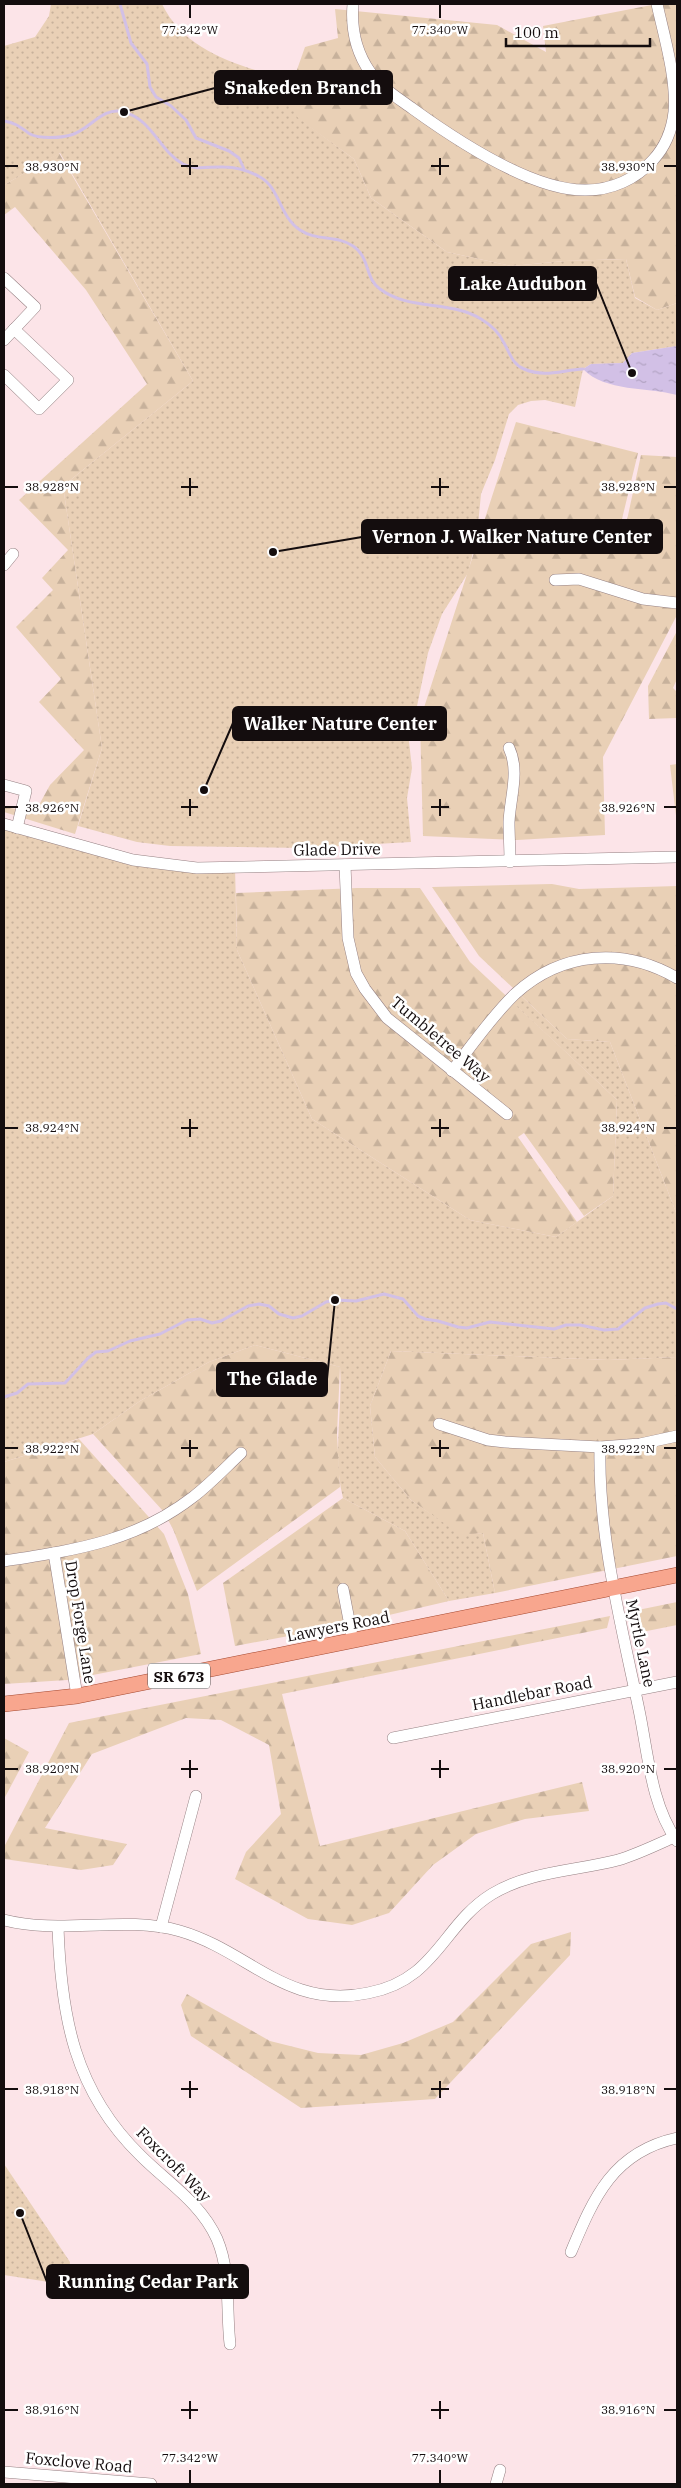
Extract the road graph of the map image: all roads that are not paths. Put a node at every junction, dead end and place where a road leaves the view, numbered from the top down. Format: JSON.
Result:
{"nodes":[{"id":1,"x":353,"y":4,"type":"edge"},
{"id":2,"x":657,"y":4,"type":"edge"},
{"id":3,"x":673,"y":66,"type":"edge"},
{"id":4,"x":4,"y":278,"type":"edge"},
{"id":5,"x":14,"y":329,"type":"junction"},
{"id":6,"x":4,"y":340,"type":"edge"},
{"id":7,"x":4,"y":375,"type":"edge"},
{"id":8,"x":14,"y":554,"type":"dead end"},
{"id":9,"x":4,"y":565,"type":"edge"},
{"id":10,"x":555,"y":580,"type":"dead end"},
{"id":11,"x":677,"y":603,"type":"edge"},
{"id":12,"x":509,"y":748,"type":"dead end"},
{"id":13,"x":4,"y":786,"type":"edge"},
{"id":14,"x":4,"y":824,"type":"edge"},
{"id":15,"x":17,"y":828,"type":"junction"},
{"id":16,"x":677,"y":857,"type":"edge"},
{"id":17,"x":510,"y":862,"type":"junction"},
{"id":18,"x":344,"y":865,"type":"junction"},
{"id":19,"x":677,"y":978,"type":"edge"},
{"id":20,"x":452,"y":1070,"type":"junction"},
{"id":21,"x":506,"y":1114,"type":"dead end"},
{"id":22,"x":439,"y":1424,"type":"dead end"},
{"id":23,"x":677,"y":1436,"type":"edge"},
{"id":24,"x":600,"y":1447,"type":"junction"},
{"id":25,"x":241,"y":1453,"type":"dead end"},
{"id":26,"x":54,"y":1553,"type":"junction"},
{"id":27,"x":4,"y":1561,"type":"edge"},
{"id":28,"x":677,"y":1575,"type":"edge"},
{"id":29,"x":613,"y":1588,"type":"junction"},
{"id":30,"x":343,"y":1589,"type":"dead end"},
{"id":31,"x":353,"y":1641,"type":"junction"},
{"id":32,"x":677,"y":1682,"type":"edge"},
{"id":33,"x":634,"y":1689,"type":"junction"},
{"id":34,"x":77,"y":1696,"type":"junction"},
{"id":35,"x":4,"y":1704,"type":"edge"},
{"id":36,"x":393,"y":1738,"type":"dead end"},
{"id":37,"x":196,"y":1796,"type":"dead end"},
{"id":38,"x":676,"y":1839,"type":"edge"},
{"id":39,"x":4,"y":1920,"type":"edge"},
{"id":40,"x":58,"y":1927,"type":"junction"},
{"id":41,"x":161,"y":1927,"type":"junction"},
{"id":42,"x":677,"y":2138,"type":"edge"},
{"id":43,"x":571,"y":2252,"type":"dead end"},
{"id":44,"x":230,"y":2344,"type":"dead end"},
{"id":45,"x":500,"y":2470,"type":"dead end"},
{"id":46,"x":4,"y":2472,"type":"edge"},
{"id":47,"x":44,"y":2480,"type":"edge"},
{"id":48,"x":151,"y":2484,"type":"edge"},
{"id":49,"x":496,"y":2484,"type":"edge"}],
"edges":[{"from":1,"to":3,"type":"street"},
{"from":2,"to":3,"type":"street"},
{"from":4,"to":5,"type":"street"},
{"from":5,"to":6,"type":"street"},
{"from":5,"to":7,"type":"street"},
{"from":8,"to":9,"type":"street"},
{"from":10,"to":11,"type":"street"},
{"from":12,"to":17,"type":"street"},
{"from":13,"to":15,"type":"street"},
{"from":14,"to":15,"type":"street","name":"Glade Drive"},
{"from":15,"to":18,"type":"street","name":"Glade Drive"},
{"from":16,"to":17,"type":"street","name":"Glade Drive"},
{"from":17,"to":18,"type":"street","name":"Glade Drive"},
{"from":18,"to":20,"type":"street","name":"Tumbletree Way"},
{"from":19,"to":20,"type":"street"},
{"from":20,"to":21,"type":"street","name":"Tumbletree Way"},
{"from":22,"to":24,"type":"street"},
{"from":23,"to":24,"type":"street"},
{"from":24,"to":29,"type":"street","name":"Myrtle Lane"},
{"from":25,"to":26,"type":"street","name":"Drop Forge Lane"},
{"from":26,"to":27,"type":"street","name":"Drop Forge Lane"},
{"from":26,"to":34,"type":"street","name":"Drop Forge Lane"},
{"from":28,"to":29,"type":"main road","name":"Lawyers Road","number":"SR 673"},
{"from":29,"to":31,"type":"main road","name":"Lawyers Road","number":"SR 673"},
{"from":29,"to":33,"type":"street","name":"Myrtle Lane"},
{"from":30,"to":31,"type":"street"},
{"from":31,"to":34,"type":"main road","name":"Lawyers Road","number":"SR 673"},
{"from":32,"to":33,"type":"street","name":"Handlebar Road"},
{"from":33,"to":36,"type":"street","name":"Handlebar Road"},
{"from":33,"to":38,"type":"street","name":"Myrtle Lane"},
{"from":34,"to":35,"type":"main road","name":"Lawyers Road","number":"SR 673"},
{"from":37,"to":41,"type":"street"},
{"from":38,"to":41,"type":"street"},
{"from":39,"to":40,"type":"street"},
{"from":40,"to":41,"type":"street"},
{"from":40,"to":44,"type":"street","name":"Foxcroft Way"},
{"from":42,"to":43,"type":"street"},
{"from":45,"to":49,"type":"street"},
{"from":46,"to":47,"type":"street","name":"Foxclove Road"},
{"from":47,"to":48,"type":"street","name":"Foxclove Road"}]}
